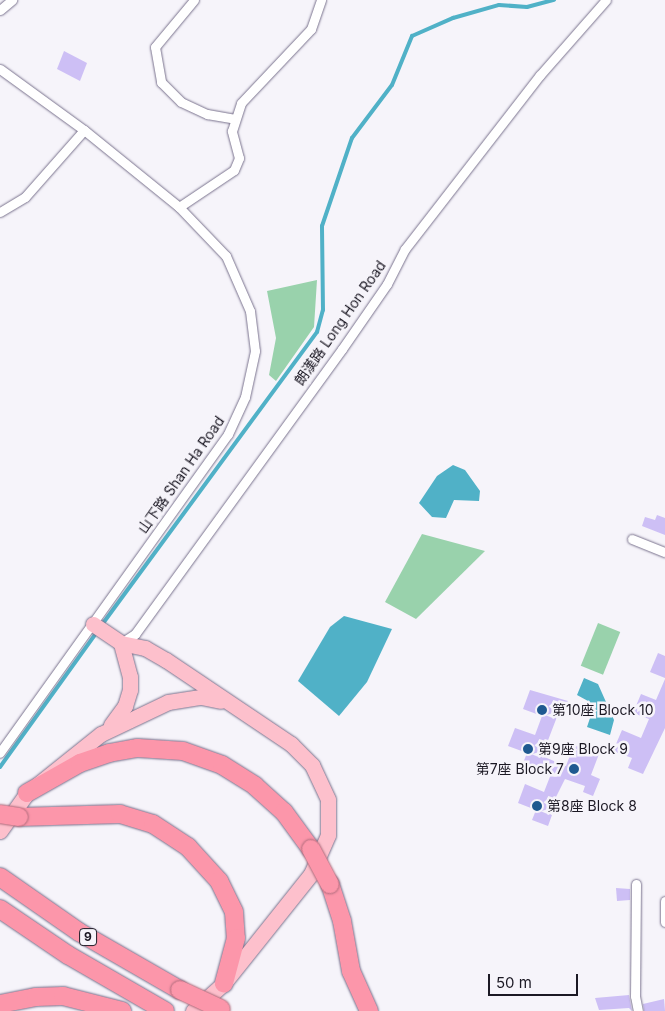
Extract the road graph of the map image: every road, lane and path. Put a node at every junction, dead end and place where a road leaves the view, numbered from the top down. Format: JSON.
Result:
{"nodes":[{"id":1,"x":12,"y":0,"type":"edge"},
{"id":2,"x":194,"y":0,"type":"edge"},
{"id":3,"x":321,"y":0,"type":"edge"},
{"id":4,"x":606,"y":0,"type":"edge"},
{"id":5,"x":0,"y":10,"type":"edge"},
{"id":6,"x":0,"y":69,"type":"edge"},
{"id":7,"x":234,"y":119,"type":"junction"},
{"id":8,"x":84,"y":130,"type":"junction"},
{"id":9,"x":179,"y":207,"type":"junction"},
{"id":10,"x":0,"y":212,"type":"edge"},
{"id":11,"x":632,"y":539,"type":"dead end"},
{"id":12,"x":665,"y":552,"type":"edge"},
{"id":13,"x":95,"y":625,"type":"junction"},
{"id":14,"x":117,"y":640,"type":"junction"},
{"id":15,"x":231,"y":705,"type":"junction"},
{"id":16,"x":101,"y":734,"type":"junction"},
{"id":17,"x":0,"y":753,"type":"edge"},
{"id":18,"x":27,"y":794,"type":"junction"},
{"id":19,"x":0,"y":814,"type":"edge"},
{"id":20,"x":0,"y":831,"type":"edge"},
{"id":21,"x":0,"y":877,"type":"edge"},
{"id":22,"x":636,"y":884,"type":"dead end"},
{"id":23,"x":665,"y":901,"type":"edge"},
{"id":24,"x":0,"y":909,"type":"edge"},
{"id":25,"x":665,"y":922,"type":"edge"},
{"id":26,"x":224,"y":983,"type":"junction"},
{"id":27,"x":0,"y":1004,"type":"edge"},
{"id":28,"x":163,"y":1010,"type":"edge"},
{"id":29,"x":222,"y":1010,"type":"edge"},
{"id":30,"x":122,"y":1011,"type":"edge"},
{"id":31,"x":193,"y":1011,"type":"edge"},
{"id":32,"x":369,"y":1011,"type":"edge"},
{"id":33,"x":638,"y":1011,"type":"edge"}],
"edges":[{"from":1,"to":5,"type":"street"},
{"from":2,"to":7,"type":"street"},
{"from":3,"to":7,"type":"street"},
{"from":4,"to":14,"type":"street","name":"朗漢路 Long Hon Road"},
{"from":6,"to":8,"type":"street","name":"山下路 Shan Ha Road"},
{"from":7,"to":9,"type":"street"},
{"from":8,"to":9,"type":"street","name":"山下路 Shan Ha Road"},
{"from":8,"to":10,"type":"street"},
{"from":9,"to":13,"type":"street","name":"山下路 Shan Ha Road"},
{"from":11,"to":12,"type":"street"},
{"from":13,"to":14,"type":"main road"},
{"from":13,"to":17,"type":"street","name":"山下路 Shan Ha Road"},
{"from":14,"to":15,"type":"main road"},
{"from":14,"to":16,"type":"main road"},
{"from":15,"to":16,"type":"main road"},
{"from":15,"to":26,"type":"main road"},
{"from":16,"to":18,"type":"main road"},
{"from":18,"to":20,"type":"main road"},
{"from":18,"to":32,"type":"highway","bridge":true},
{"from":19,"to":26,"type":"highway","bridge":true},
{"from":21,"to":29,"type":"highway","number":"9","bridge":true},
{"from":22,"to":33,"type":"street"},
{"from":23,"to":25,"type":"street"},
{"from":24,"to":28,"type":"highway","number":"9"},
{"from":26,"to":31,"type":"main road"},
{"from":27,"to":30,"type":"highway"}]}
